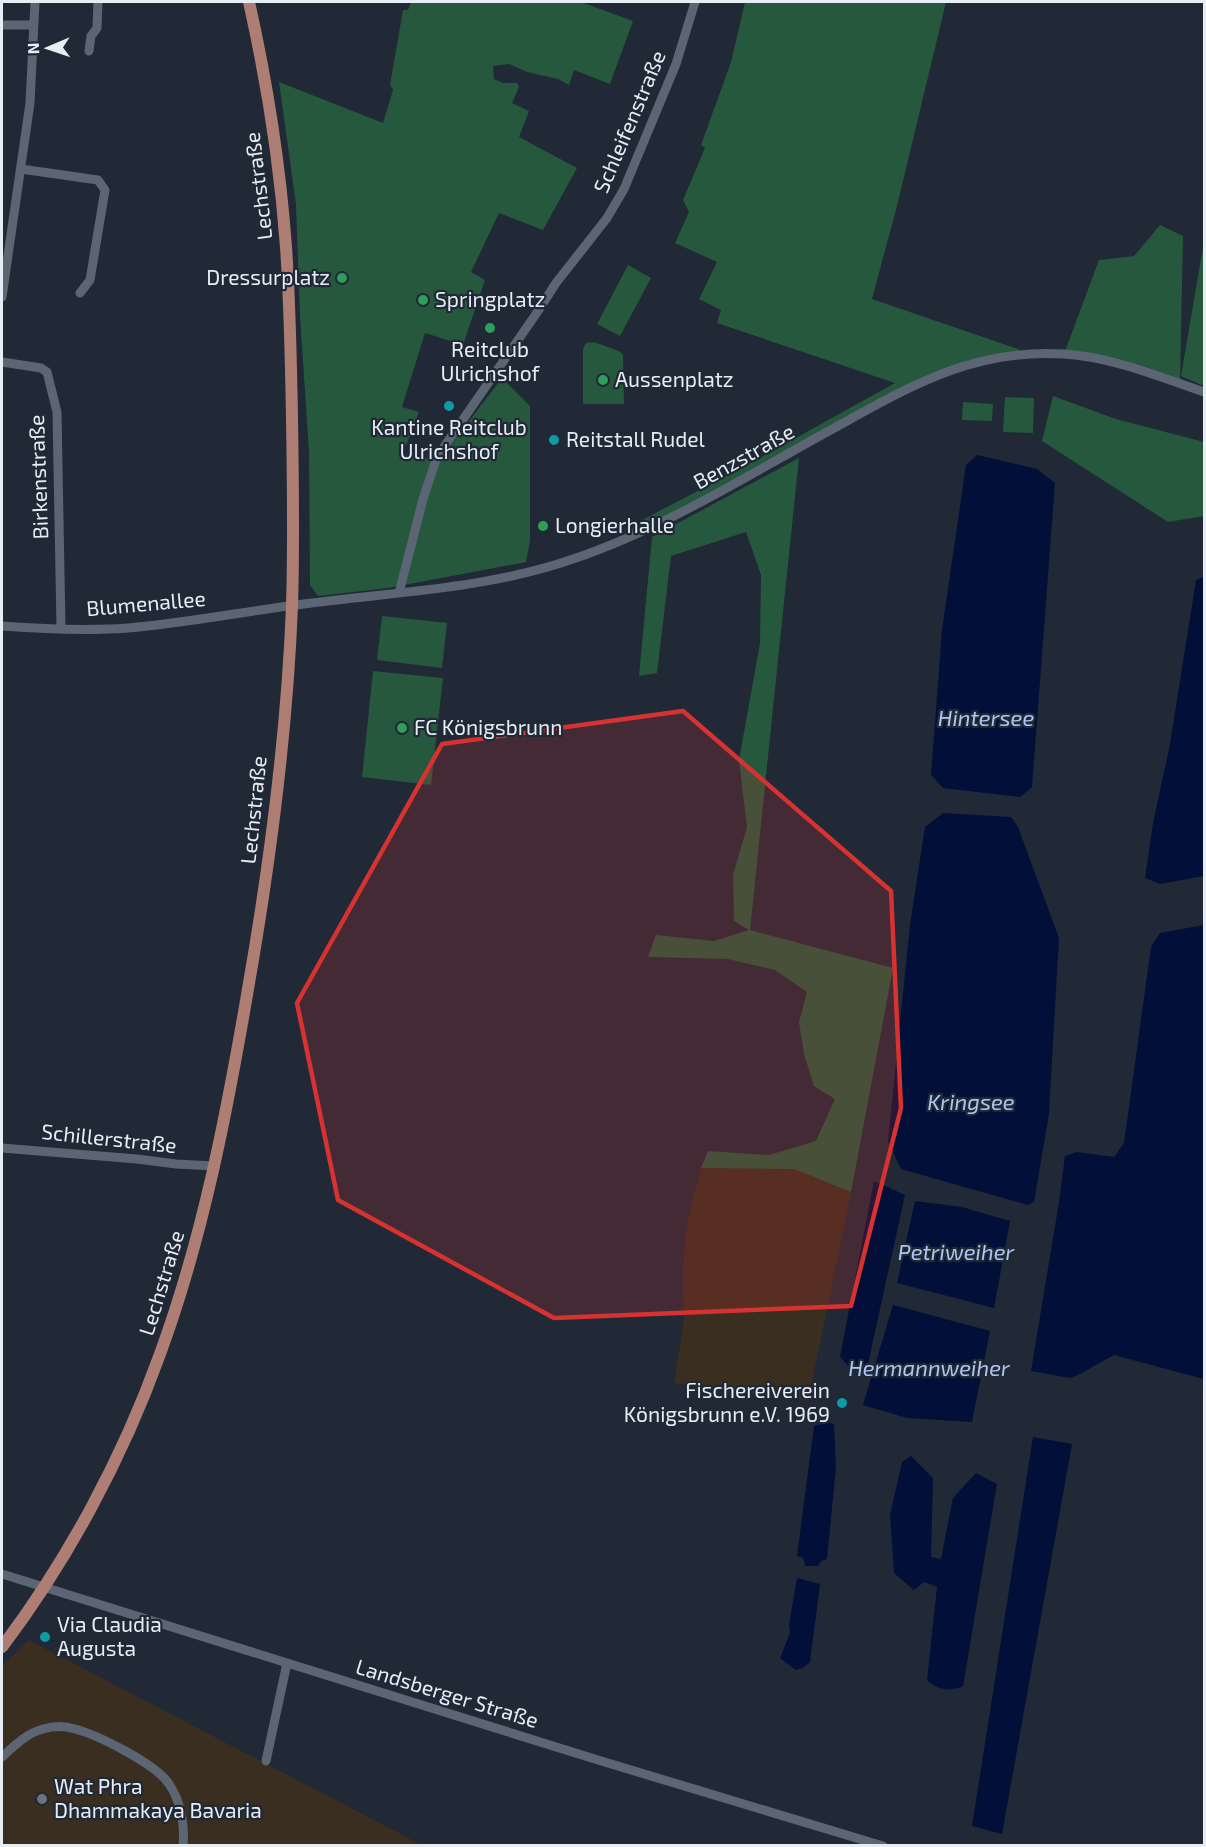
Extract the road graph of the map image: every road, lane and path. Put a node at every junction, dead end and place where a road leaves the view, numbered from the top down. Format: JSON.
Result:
{"nodes":[{"id":1,"x":34,"y":2,"type":"edge"},
{"id":2,"x":98,"y":2,"type":"edge"},
{"id":3,"x":249,"y":2,"type":"edge"},
{"id":4,"x":695,"y":2,"type":"edge"},
{"id":5,"x":2,"y":25,"type":"edge"},
{"id":6,"x":33,"y":25,"type":"junction"},
{"id":7,"x":89,"y":51,"type":"dead end"},
{"id":8,"x":21,"y":169,"type":"junction"},
{"id":9,"x":80,"y":293,"type":"dead end"},
{"id":10,"x":2,"y":297,"type":"edge"},
{"id":11,"x":2,"y":362,"type":"edge"},
{"id":12,"x":1204,"y":392,"type":"edge"},
{"id":13,"x":399,"y":593,"type":"junction"},
{"id":14,"x":292,"y":605,"type":"junction"},
{"id":15,"x":2,"y":626,"type":"edge"},
{"id":16,"x":61,"y":627,"type":"junction"},
{"id":17,"x":2,"y":1148,"type":"edge"},
{"id":18,"x":214,"y":1166,"type":"junction"},
{"id":19,"x":2,"y":1574,"type":"edge"},
{"id":20,"x":43,"y":1587,"type":"junction"},
{"id":21,"x":2,"y":1647,"type":"edge"},
{"id":22,"x":287,"y":1663,"type":"junction"},
{"id":23,"x":2,"y":1757,"type":"edge"},
{"id":24,"x":266,"y":1761,"type":"dead end"},
{"id":25,"x":183,"y":1845,"type":"edge"},
{"id":26,"x":883,"y":1845,"type":"edge"}],
"edges":[{"from":1,"to":6,"type":"street"},
{"from":2,"to":7,"type":"street"},
{"from":3,"to":14,"type":"main road","name":"Lechstraße"},
{"from":4,"to":13,"type":"street","name":"Schleifenstraße"},
{"from":5,"to":6,"type":"street"},
{"from":6,"to":8,"type":"street"},
{"from":8,"to":9,"type":"street"},
{"from":8,"to":10,"type":"street"},
{"from":11,"to":16,"type":"street","name":"Birkenstraße"},
{"from":12,"to":13,"type":"street","name":"Benzstraße"},
{"from":13,"to":14,"type":"street","name":"Benzstraße"},
{"from":14,"to":16,"type":"street","name":"Blumenallee"},
{"from":14,"to":18,"type":"main road","name":"Lechstraße"},
{"from":15,"to":16,"type":"street","name":"Blumenallee"},
{"from":17,"to":18,"type":"street","name":"Schillerstraße"},
{"from":18,"to":20,"type":"main road","name":"Lechstraße"},
{"from":19,"to":20,"type":"street","name":"Landsberger Straße"},
{"from":20,"to":21,"type":"main road","name":"Lechstraße"},
{"from":20,"to":22,"type":"street","name":"Landsberger Straße"},
{"from":22,"to":24,"type":"street"},
{"from":22,"to":26,"type":"street","name":"Landsberger Straße"},
{"from":23,"to":25,"type":"street"}]}
